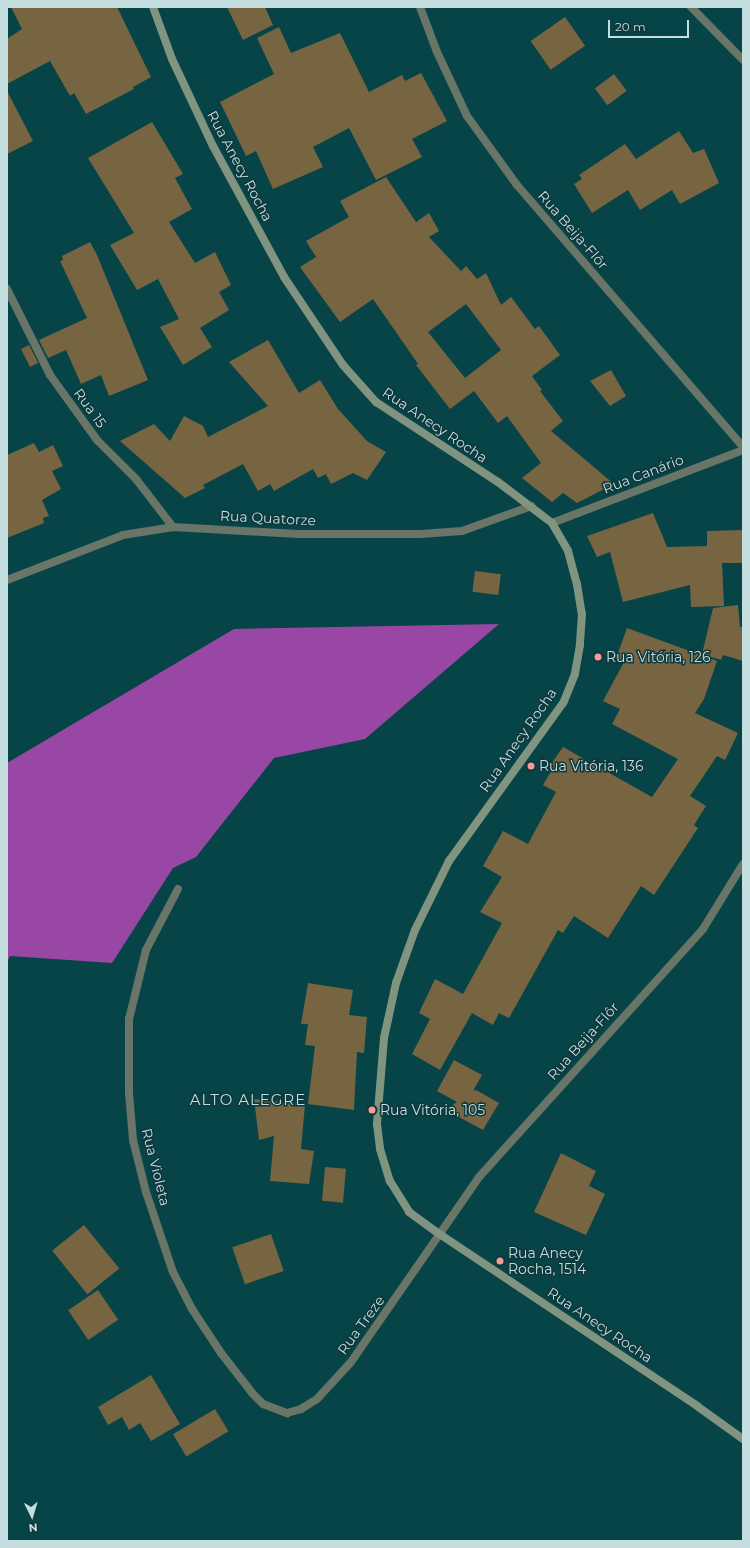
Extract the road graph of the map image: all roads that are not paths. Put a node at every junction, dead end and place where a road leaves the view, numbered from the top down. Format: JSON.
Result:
{"nodes":[{"id":1,"x":152,"y":7,"type":"edge"},
{"id":2,"x":420,"y":7,"type":"edge"},
{"id":3,"x":692,"y":7,"type":"edge"},
{"id":4,"x":743,"y":60,"type":"edge"},
{"id":5,"x":7,"y":289,"type":"edge"},
{"id":6,"x":743,"y":448,"type":"edge"},
{"id":7,"x":532,"y":506,"type":"junction"},
{"id":8,"x":552,"y":524,"type":"junction"},
{"id":9,"x":173,"y":527,"type":"junction"},
{"id":10,"x":7,"y":580,"type":"edge"},
{"id":11,"x":743,"y":864,"type":"edge"},
{"id":12,"x":178,"y":890,"type":"dead end"},
{"id":13,"x":440,"y":1235,"type":"junction"},
{"id":14,"x":287,"y":1413,"type":"joint"},
{"id":15,"x":743,"y":1439,"type":"edge"}],
"edges":[{"from":1,"to":7,"type":"street","name":"Rua Anecy Rocha"},
{"from":2,"to":6,"type":"street","name":"Rua Beija-Flôr"},
{"from":3,"to":4,"type":"street"},
{"from":5,"to":9,"type":"street","name":"Rua 15"},
{"from":6,"to":8,"type":"street","name":"Rua Canário"},
{"from":7,"to":8,"type":"street","name":"Rua Anecy Rocha"},
{"from":7,"to":9,"type":"street","name":"Rua Quatorze"},
{"from":8,"to":13,"type":"street","name":"Rua Anecy Rocha"},
{"from":9,"to":10,"type":"street","name":"Rua Quatorze"},
{"from":11,"to":13,"type":"street","name":"Rua Beija-Flôr"},
{"from":12,"to":14,"type":"street","name":"Rua Violeta"},
{"from":13,"to":14,"type":"street","name":"Rua Treze"},
{"from":13,"to":15,"type":"street","name":"Rua Anecy Rocha"}]}
